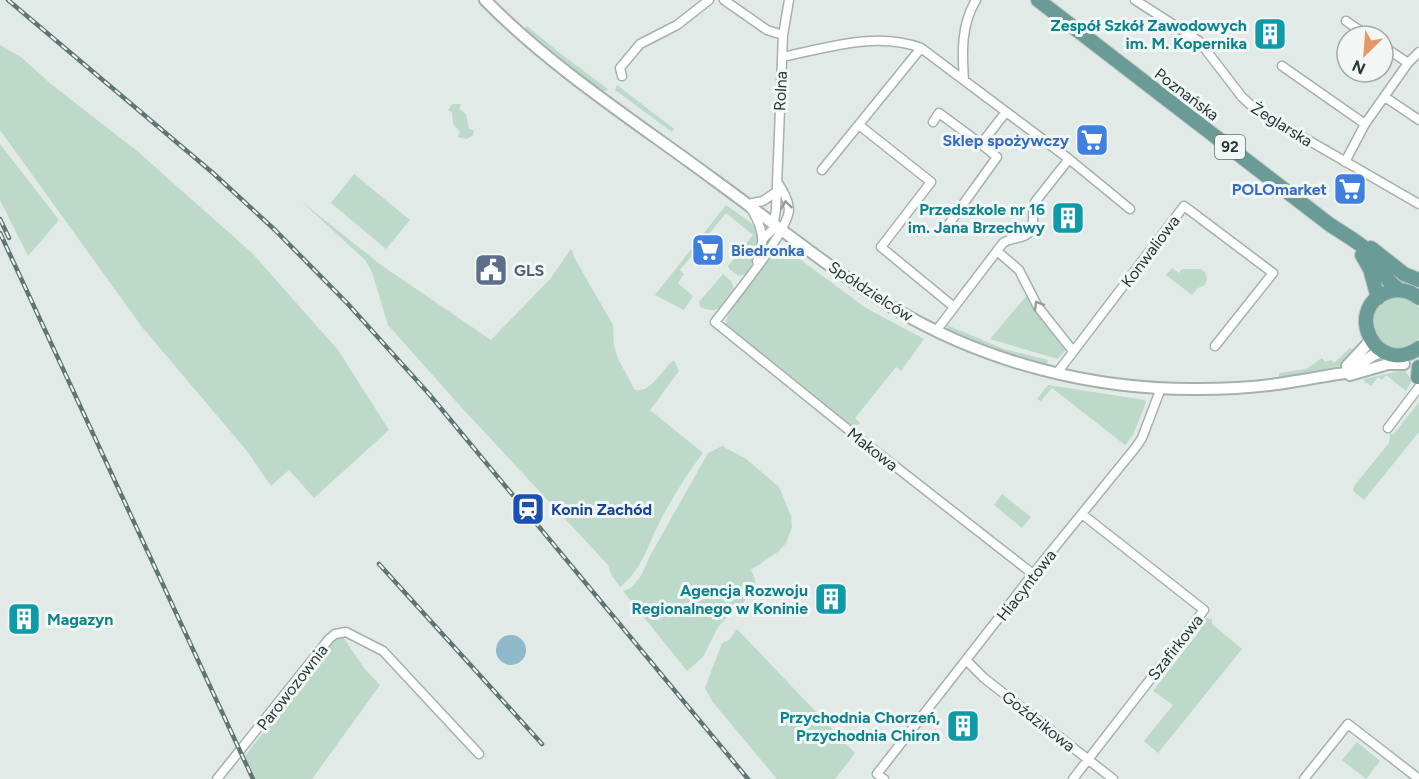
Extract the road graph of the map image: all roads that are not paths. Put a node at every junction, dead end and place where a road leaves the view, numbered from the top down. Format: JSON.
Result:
{"nodes":[{"id":1,"x":485,"y":0,"type":"edge"},
{"id":2,"x":709,"y":0,"type":"edge"},
{"id":3,"x":724,"y":0,"type":"edge"},
{"id":4,"x":789,"y":0,"type":"edge"},
{"id":5,"x":975,"y":0,"type":"edge"},
{"id":6,"x":1038,"y":0,"type":"edge"},
{"id":7,"x":1135,"y":0,"type":"edge"},
{"id":8,"x":1346,"y":21,"type":"dead end"},
{"id":9,"x":1350,"y":24,"type":"edge"},
{"id":10,"x":783,"y":35,"type":"junction"},
{"id":11,"x":921,"y":48,"type":"junction"},
{"id":12,"x":1419,"y":52,"type":"edge"},
{"id":13,"x":1395,"y":54,"type":"edge"},
{"id":14,"x":782,"y":57,"type":"junction"},
{"id":15,"x":1408,"y":63,"type":"junction"},
{"id":16,"x":1282,"y":66,"type":"dead end"},
{"id":17,"x":622,"y":76,"type":"dead end"},
{"id":18,"x":964,"y":80,"type":"junction"},
{"id":19,"x":1385,"y":97,"type":"junction"},
{"id":20,"x":1006,"y":112,"type":"junction"},
{"id":21,"x":1419,"y":120,"type":"edge"},
{"id":22,"x":933,"y":122,"type":"dead end"},
{"id":23,"x":1365,"y":124,"type":"junction"},
{"id":24,"x":859,"y":125,"type":"junction"},
{"id":25,"x":981,"y":144,"type":"junction"},
{"id":26,"x":1069,"y":159,"type":"junction"},
{"id":27,"x":1345,"y":162,"type":"junction"},
{"id":28,"x":822,"y":170,"type":"dead end"},
{"id":29,"x":777,"y":187,"type":"junction"},
{"id":30,"x":748,"y":204,"type":"junction"},
{"id":31,"x":1419,"y":204,"type":"edge"},
{"id":32,"x":1130,"y":209,"type":"dead end"},
{"id":33,"x":778,"y":226,"type":"junction"},
{"id":34,"x":946,"y":228,"type":"dead end"},
{"id":35,"x":1345,"y":235,"type":"junction"},
{"id":36,"x":793,"y":237,"type":"junction"},
{"id":37,"x":763,"y":239,"type":"junction"},
{"id":38,"x":773,"y":246,"type":"junction"},
{"id":39,"x":997,"y":251,"type":"junction"},
{"id":40,"x":749,"y":277,"type":"junction"},
{"id":41,"x":1419,"y":280,"type":"edge"},
{"id":42,"x":1412,"y":293,"type":"edge"},
{"id":43,"x":1378,"y":298,"type":"junction"},
{"id":44,"x":954,"y":307,"type":"junction"},
{"id":45,"x":936,"y":331,"type":"junction"},
{"id":46,"x":1371,"y":340,"type":"junction"},
{"id":47,"x":1215,"y":346,"type":"dead end"},
{"id":48,"x":1073,"y":351,"type":"junction"},
{"id":49,"x":1402,"y":354,"type":"edge"},
{"id":50,"x":1057,"y":373,"type":"junction"},
{"id":51,"x":1330,"y":375,"type":"junction"},
{"id":52,"x":1419,"y":378,"type":"edge"},
{"id":53,"x":1161,"y":388,"type":"junction"},
{"id":54,"x":1388,"y":428,"type":"dead end"},
{"id":55,"x":1082,"y":514,"type":"junction"},
{"id":56,"x":1033,"y":574,"type":"junction"},
{"id":57,"x":967,"y":661,"type":"junction"},
{"id":58,"x":479,"y":754,"type":"dead end"},
{"id":59,"x":1088,"y":759,"type":"junction"},
{"id":60,"x":881,"y":776,"type":"edge"},
{"id":61,"x":217,"y":779,"type":"edge"},
{"id":62,"x":1073,"y":779,"type":"edge"},
{"id":63,"x":1113,"y":779,"type":"edge"},
{"id":64,"x":1304,"y":779,"type":"edge"},
{"id":65,"x":1419,"y":779,"type":"edge"}],
"edges":[{"from":1,"to":30,"type":"street","name":"Spółdzielców"},
{"from":2,"to":17,"type":"street"},
{"from":3,"to":10,"type":"street"},
{"from":4,"to":10,"type":"street","name":"Rolna"},
{"from":5,"to":18,"type":"street"},
{"from":6,"to":35,"type":"main road","name":"Poznańska","number":"92"},
{"from":7,"to":27,"type":"street","name":"Żeglarska"},
{"from":8,"to":9,"type":"street"},
{"from":10,"to":14,"type":"street","name":"Rolna"},
{"from":11,"to":14,"type":"street"},
{"from":11,"to":18,"type":"street"},
{"from":11,"to":24,"type":"street"},
{"from":12,"to":15,"type":"street"},
{"from":13,"to":15,"type":"street"},
{"from":14,"to":29,"type":"street","name":"Rolna"},
{"from":15,"to":19,"type":"street"},
{"from":16,"to":23,"type":"street"},
{"from":18,"to":20,"type":"street"},
{"from":19,"to":21,"type":"street"},
{"from":19,"to":23,"type":"street"},
{"from":20,"to":25,"type":"street"},
{"from":20,"to":26,"type":"street"},
{"from":22,"to":25,"type":"street"},
{"from":23,"to":27,"type":"street"},
{"from":24,"to":28,"type":"street"},
{"from":24,"to":44,"type":"street"},
{"from":25,"to":34,"type":"street"},
{"from":26,"to":32,"type":"street"},
{"from":26,"to":39,"type":"street"},
{"from":27,"to":31,"type":"street","name":"Żeglarska"},
{"from":29,"to":30,"type":"street"},
{"from":29,"to":33,"type":"street","name":"Rolna"},
{"from":30,"to":33,"type":"street","name":"Spółdzielców"},
{"from":30,"to":37,"type":"street"},
{"from":33,"to":36,"type":"street","name":"Spółdzielców"},
{"from":33,"to":37,"type":"street"},
{"from":33,"to":38,"type":"street"},
{"from":35,"to":41,"type":"main road"},
{"from":35,"to":42,"type":"main road","name":"Poznańska","number":"92"},
{"from":35,"to":43,"type":"main road","name":"Poznańska","number":"92"},
{"from":36,"to":38,"type":"street"},
{"from":36,"to":45,"type":"street","name":"Spółdzielców"},
{"from":37,"to":40,"type":"street"},
{"from":38,"to":40,"type":"street"},
{"from":39,"to":44,"type":"street"},
{"from":48,"to":39,"type":"street","one_way":true},
{"from":40,"to":56,"type":"street","name":"Makowa"},
{"from":42,"to":43,"type":"main road","number":"92"},
{"from":43,"to":46,"type":"main road"},
{"from":44,"to":45,"type":"street"},
{"from":45,"to":50,"type":"street","name":"Spółdzielców"},
{"from":46,"to":49,"type":"main road"},
{"from":46,"to":51,"type":"street","name":"Spółdzielców"},
{"from":47,"to":48,"type":"street","name":"Konwaliowa"},
{"from":48,"to":50,"type":"street","name":"Konwaliowa"},
{"from":49,"to":51,"type":"street"},
{"from":49,"to":51,"type":"street","name":"Spółdzielców"},
{"from":49,"to":52,"type":"street"},
{"from":49,"to":52,"type":"street"},
{"from":50,"to":53,"type":"street","name":"Spółdzielców"},
{"from":51,"to":53,"type":"street","name":"Spółdzielców"},
{"from":52,"to":54,"type":"street"},
{"from":53,"to":55,"type":"street","name":"Hiacyntowa"},
{"from":55,"to":56,"type":"street","name":"Hiacyntowa"},
{"from":55,"to":59,"type":"street","name":"Szafirkowa"},
{"from":56,"to":57,"type":"street","name":"Hiacyntowa"},
{"from":57,"to":59,"type":"street","name":"Goździkowa"},
{"from":57,"to":60,"type":"street","name":"Hiacyntowa"},
{"from":58,"to":61,"type":"street","name":"Parowozownia"},
{"from":59,"to":62,"type":"street","name":"Szafirkowa"},
{"from":59,"to":63,"type":"street","name":"Goździkowa"},
{"from":64,"to":65,"type":"street"}]}
